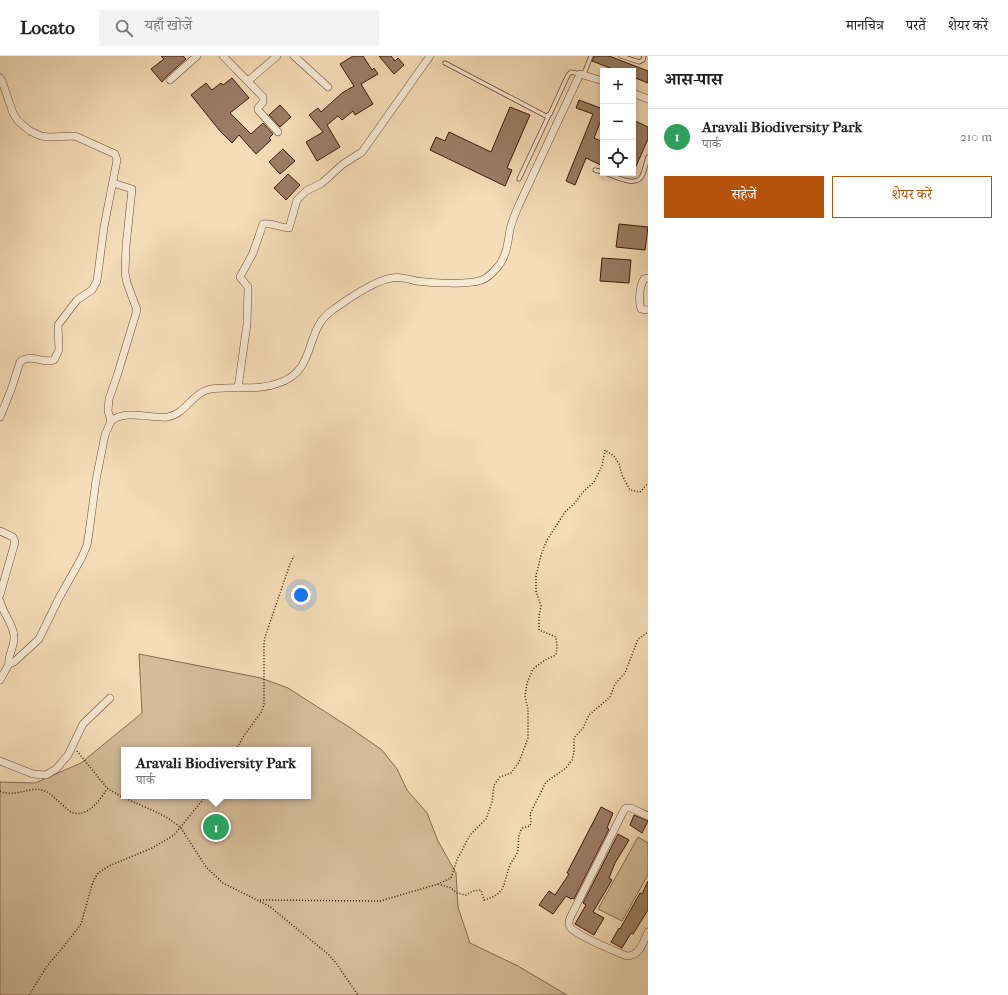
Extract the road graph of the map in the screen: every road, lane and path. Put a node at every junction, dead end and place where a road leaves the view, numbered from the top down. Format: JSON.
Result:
{"nodes":[{"id":1,"x":197,"y":56,"type":"edge"},
{"id":2,"x":223,"y":56,"type":"edge"},
{"id":3,"x":277,"y":56,"type":"edge"},
{"id":4,"x":294,"y":56,"type":"edge"},
{"id":5,"x":430,"y":56,"type":"edge"},
{"id":6,"x":591,"y":56,"type":"edge"},
{"id":7,"x":621,"y":56,"type":"edge"},
{"id":8,"x":644,"y":56,"type":"edge"},
{"id":9,"x":445,"y":63,"type":"dead end"},
{"id":10,"x":582,"y":74,"type":"junction"},
{"id":11,"x":0,"y":78,"type":"edge"},
{"id":12,"x":170,"y":80,"type":"dead end"},
{"id":13,"x":248,"y":81,"type":"junction"},
{"id":14,"x":600,"y":81,"type":"edge"},
{"id":15,"x":328,"y":87,"type":"dead end"},
{"id":16,"x":636,"y":94,"type":"edge"},
{"id":17,"x":648,"y":99,"type":"edge"},
{"id":18,"x":549,"y":115,"type":"junction"},
{"id":19,"x":278,"y":132,"type":"dead end"},
{"id":20,"x":648,"y":157,"type":"edge"},
{"id":21,"x":595,"y":170,"type":"dead end"},
{"id":22,"x":600,"y":172,"type":"edge"},
{"id":23,"x":614,"y":176,"type":"edge"},
{"id":24,"x":519,"y":179,"type":"dead end"},
{"id":25,"x":113,"y":183,"type":"junction"},
{"id":26,"x":648,"y":278,"type":"edge"},
{"id":27,"x":648,"y":310,"type":"edge"},
{"id":28,"x":238,"y":388,"type":"junction"},
{"id":29,"x":0,"y":416,"type":"edge"},
{"id":30,"x":111,"y":421,"type":"junction"},
{"id":31,"x":648,"y":483,"type":"edge"},
{"id":32,"x":0,"y":532,"type":"edge"},
{"id":33,"x":294,"y":556,"type":"dead end"},
{"id":34,"x":0,"y":595,"type":"edge"},
{"id":35,"x":0,"y":601,"type":"edge"},
{"id":36,"x":648,"y":632,"type":"edge"},
{"id":37,"x":9,"y":664,"type":"junction"},
{"id":38,"x":0,"y":680,"type":"edge"},
{"id":39,"x":110,"y":698,"type":"dead end"},
{"id":40,"x":73,"y":745,"type":"junction"},
{"id":41,"x":238,"y":747,"type":"edge"},
{"id":42,"x":0,"y":761,"type":"edge"},
{"id":43,"x":107,"y":788,"type":"junction"},
{"id":44,"x":0,"y":791,"type":"edge"},
{"id":45,"x":121,"y":796,"type":"edge"},
{"id":46,"x":128,"y":799,"type":"edge"},
{"id":47,"x":204,"y":799,"type":"edge"},
{"id":48,"x":648,"y":816,"type":"edge"},
{"id":49,"x":181,"y":828,"type":"junction"},
{"id":50,"x":438,"y":884,"type":"junction"},
{"id":51,"x":260,"y":900,"type":"junction"},
{"id":52,"x":648,"y":932,"type":"edge"},
{"id":53,"x":29,"y":995,"type":"edge"},
{"id":54,"x":358,"y":995,"type":"edge"}],
"edges":[{"from":1,"to":12,"type":"street"},
{"from":2,"to":13,"type":"street"},
{"from":3,"to":13,"type":"street"},
{"from":4,"to":15,"type":"street"},
{"from":5,"to":28,"type":"street"},
{"from":6,"to":10,"type":"lane"},
{"from":7,"to":8,"type":"lane"},
{"from":9,"to":18,"type":"lane"},
{"from":10,"to":14,"type":"street"},
{"from":10,"to":18,"type":"lane"},
{"from":10,"to":28,"type":"street"},
{"from":11,"to":25,"type":"street"},
{"from":13,"to":19,"type":"street"},
{"from":16,"to":17,"type":"street"},
{"from":18,"to":24,"type":"lane"},
{"from":20,"to":23,"type":"lane"},
{"from":21,"to":22,"type":"lane"},
{"from":25,"to":29,"type":"street"},
{"from":25,"to":30,"type":"street"},
{"from":26,"to":27,"type":"street"},
{"from":28,"to":30,"type":"street"},
{"from":30,"to":37,"type":"street"},
{"from":31,"to":50,"type":"path"},
{"from":32,"to":34,"type":"street"},
{"from":33,"to":41,"type":"path"},
{"from":35,"to":37,"type":"street"},
{"from":36,"to":50,"type":"path"},
{"from":37,"to":38,"type":"street"},
{"from":39,"to":40,"type":"street"},
{"from":40,"to":42,"type":"street"},
{"from":40,"to":43,"type":"path"},
{"from":43,"to":44,"type":"path"},
{"from":43,"to":45,"type":"path"},
{"from":46,"to":49,"type":"path"},
{"from":47,"to":49,"type":"path"},
{"from":48,"to":52,"type":"street"},
{"from":49,"to":51,"type":"path"},
{"from":49,"to":53,"type":"path"},
{"from":50,"to":51,"type":"path"},
{"from":51,"to":54,"type":"path"}]}
